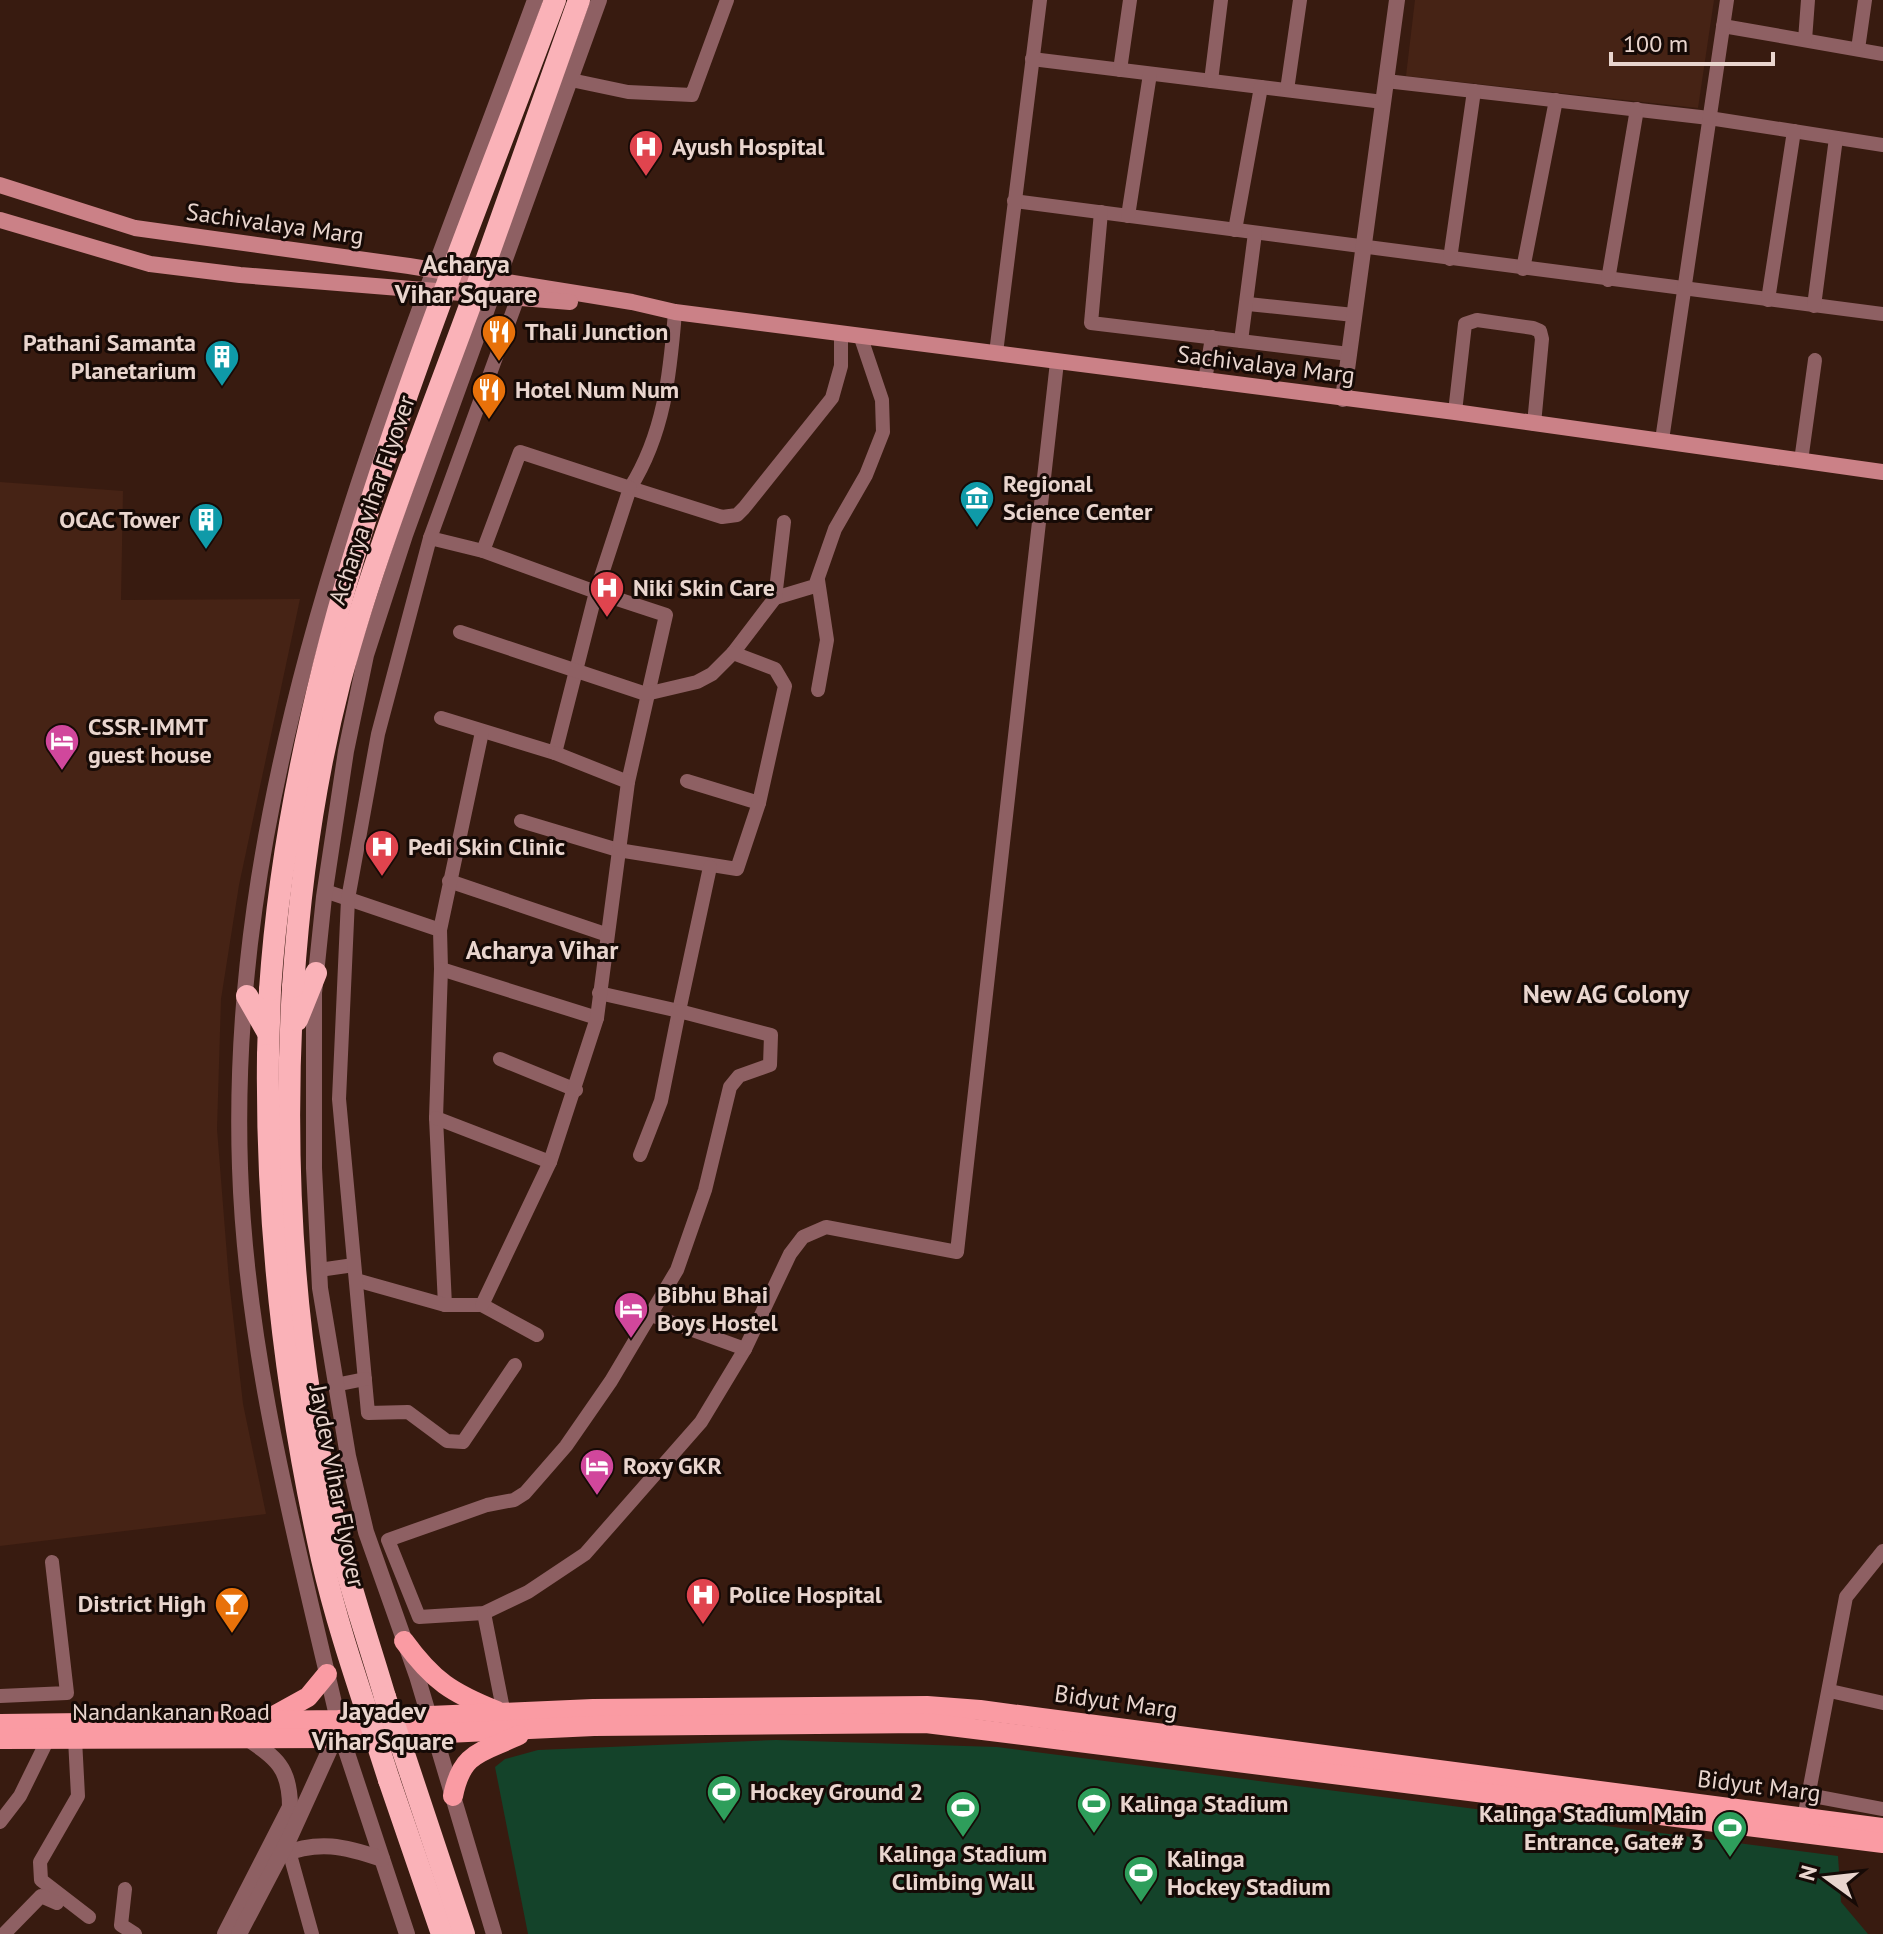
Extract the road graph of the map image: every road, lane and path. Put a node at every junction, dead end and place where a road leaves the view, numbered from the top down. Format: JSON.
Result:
{"nodes":[{"id":1,"x":535,"y":0,"type":"edge"},
{"id":2,"x":555,"y":0,"type":"edge"},
{"id":3,"x":579,"y":0,"type":"edge"},
{"id":4,"x":599,"y":0,"type":"edge"},
{"id":5,"x":727,"y":0,"type":"edge"},
{"id":6,"x":1040,"y":0,"type":"edge"},
{"id":7,"x":1130,"y":0,"type":"edge"},
{"id":8,"x":1221,"y":0,"type":"edge"},
{"id":9,"x":1300,"y":0,"type":"edge"},
{"id":10,"x":1397,"y":0,"type":"edge"},
{"id":11,"x":1727,"y":0,"type":"edge"},
{"id":12,"x":1808,"y":0,"type":"edge"},
{"id":13,"x":1865,"y":0,"type":"edge"},
{"id":14,"x":1723,"y":26,"type":"junction"},
{"id":15,"x":1805,"y":40,"type":"junction"},
{"id":16,"x":1858,"y":49,"type":"junction"},
{"id":17,"x":1883,"y":54,"type":"edge"},
{"id":18,"x":1032,"y":59,"type":"junction"},
{"id":19,"x":1120,"y":70,"type":"junction"},
{"id":20,"x":1150,"y":74,"type":"junction"},
{"id":21,"x":571,"y":80,"type":"junction"},
{"id":22,"x":1211,"y":81,"type":"junction"},
{"id":23,"x":1386,"y":81,"type":"junction"},
{"id":24,"x":1261,"y":87,"type":"junction"},
{"id":25,"x":1287,"y":90,"type":"junction"},
{"id":26,"x":1474,"y":91,"type":"junction"},
{"id":27,"x":1556,"y":100,"type":"junction"},
{"id":28,"x":1383,"y":102,"type":"junction"},
{"id":29,"x":1637,"y":109,"type":"junction"},
{"id":30,"x":1709,"y":118,"type":"junction"},
{"id":31,"x":1794,"y":131,"type":"junction"},
{"id":32,"x":1836,"y":138,"type":"junction"},
{"id":33,"x":1883,"y":145,"type":"edge"},
{"id":34,"x":0,"y":185,"type":"edge"},
{"id":35,"x":1014,"y":201,"type":"junction"},
{"id":36,"x":1101,"y":212,"type":"junction"},
{"id":37,"x":1128,"y":216,"type":"junction"},
{"id":38,"x":0,"y":220,"type":"edge"},
{"id":39,"x":1235,"y":230,"type":"junction"},
{"id":40,"x":1255,"y":233,"type":"junction"},
{"id":41,"x":512,"y":244,"type":"junction"},
{"id":42,"x":446,"y":245,"type":"junction"},
{"id":43,"x":1363,"y":247,"type":"junction"},
{"id":44,"x":1450,"y":259,"type":"junction"},
{"id":45,"x":1523,"y":269,"type":"junction"},
{"id":46,"x":435,"y":270,"type":"junction"},
{"id":47,"x":1608,"y":280,"type":"junction"},
{"id":48,"x":494,"y":287,"type":"junction"},
{"id":49,"x":429,"y":290,"type":"junction"},
{"id":50,"x":1682,"y":290,"type":"junction"},
{"id":51,"x":518,"y":297,"type":"junction"},
{"id":52,"x":1768,"y":300,"type":"junction"},
{"id":53,"x":1248,"y":304,"type":"junction"},
{"id":54,"x":1814,"y":306,"type":"junction"},
{"id":55,"x":643,"y":307,"type":"junction"},
{"id":56,"x":675,"y":312,"type":"junction"},
{"id":57,"x":1883,"y":314,"type":"edge"},
{"id":58,"x":1354,"y":315,"type":"junction"},
{"id":59,"x":418,"y":318,"type":"junction"},
{"id":60,"x":841,"y":334,"type":"junction"},
{"id":61,"x":860,"y":335,"type":"junction"},
{"id":62,"x":1212,"y":337,"type":"junction"},
{"id":63,"x":1241,"y":341,"type":"junction"},
{"id":64,"x":996,"y":353,"type":"junction"},
{"id":65,"x":1349,"y":354,"type":"junction"},
{"id":66,"x":470,"y":356,"type":"junction"},
{"id":67,"x":1815,"y":360,"type":"dead end"},
{"id":68,"x":1057,"y":362,"type":"junction"},
{"id":69,"x":1205,"y":381,"type":"junction"},
{"id":70,"x":1343,"y":399,"type":"junction"},
{"id":71,"x":1455,"y":412,"type":"junction"},
{"id":72,"x":1534,"y":424,"type":"junction"},
{"id":73,"x":1662,"y":440,"type":"junction"},
{"id":74,"x":1801,"y":461,"type":"junction"},
{"id":75,"x":1883,"y":472,"type":"edge"},
{"id":76,"x":630,"y":488,"type":"junction"},
{"id":77,"x":411,"y":519,"type":"junction"},
{"id":78,"x":784,"y":522,"type":"dead end"},
{"id":79,"x":432,"y":533,"type":"junction"},
{"id":80,"x":483,"y":551,"type":"junction"},
{"id":81,"x":818,"y":580,"type":"junction"},
{"id":82,"x":596,"y":592,"type":"junction"},
{"id":83,"x":775,"y":598,"type":"junction"},
{"id":84,"x":460,"y":632,"type":"dead end"},
{"id":85,"x":733,"y":653,"type":"junction"},
{"id":86,"x":576,"y":669,"type":"junction"},
{"id":87,"x":818,"y":690,"type":"dead end"},
{"id":88,"x":646,"y":694,"type":"junction"},
{"id":89,"x":441,"y":718,"type":"dead end"},
{"id":90,"x":482,"y":732,"type":"junction"},
{"id":91,"x":555,"y":753,"type":"junction"},
{"id":92,"x":687,"y":781,"type":"dead end"},
{"id":93,"x":628,"y":782,"type":"junction"},
{"id":94,"x":759,"y":803,"type":"junction"},
{"id":95,"x":521,"y":821,"type":"dead end"},
{"id":96,"x":618,"y":850,"type":"junction"},
{"id":97,"x":710,"y":867,"type":"junction"},
{"id":98,"x":449,"y":881,"type":"junction"},
{"id":99,"x":325,"y":891,"type":"junction"},
{"id":100,"x":348,"y":899,"type":"junction"},
{"id":101,"x":440,"y":930,"type":"junction"},
{"id":102,"x":605,"y":934,"type":"junction"},
{"id":103,"x":441,"y":969,"type":"junction"},
{"id":104,"x":316,"y":973,"type":"junction"},
{"id":105,"x":599,"y":993,"type":"junction"},
{"id":106,"x":247,"y":996,"type":"junction"},
{"id":107,"x":679,"y":1011,"type":"junction"},
{"id":108,"x":597,"y":1018,"type":"junction"},
{"id":109,"x":279,"y":1044,"type":"junction"},
{"id":110,"x":500,"y":1059,"type":"dead end"},
{"id":111,"x":576,"y":1090,"type":"junction"},
{"id":112,"x":436,"y":1118,"type":"junction"},
{"id":113,"x":640,"y":1155,"type":"dead end"},
{"id":114,"x":550,"y":1162,"type":"junction"},
{"id":115,"x":319,"y":1270,"type":"junction"},
{"id":116,"x":355,"y":1273,"type":"junction"},
{"id":117,"x":445,"y":1305,"type":"junction"},
{"id":118,"x":482,"y":1305,"type":"junction"},
{"id":119,"x":651,"y":1315,"type":"junction"},
{"id":120,"x":537,"y":1335,"type":"dead end"},
{"id":121,"x":745,"y":1349,"type":"junction"},
{"id":122,"x":515,"y":1365,"type":"dead end"},
{"id":123,"x":365,"y":1379,"type":"junction"},
{"id":124,"x":335,"y":1385,"type":"junction"},
{"id":125,"x":1883,"y":1551,"type":"edge"},
{"id":126,"x":52,"y":1562,"type":"dead end"},
{"id":127,"x":484,"y":1613,"type":"junction"},
{"id":128,"x":404,"y":1641,"type":"junction"},
{"id":129,"x":327,"y":1674,"type":"junction"},
{"id":130,"x":1830,"y":1691,"type":"junction"},
{"id":131,"x":67,"y":1693,"type":"junction"},
{"id":132,"x":0,"y":1696,"type":"edge"},
{"id":133,"x":1883,"y":1703,"type":"edge"},
{"id":134,"x":504,"y":1714,"type":"junction"},
{"id":135,"x":263,"y":1721,"type":"junction"},
{"id":136,"x":0,"y":1724,"type":"edge"},
{"id":137,"x":432,"y":1726,"type":"junction"},
{"id":138,"x":530,"y":1729,"type":"junction"},
{"id":139,"x":73,"y":1731,"type":"junction"},
{"id":140,"x":338,"y":1732,"type":"junction"},
{"id":141,"x":245,"y":1737,"type":"junction"},
{"id":142,"x":0,"y":1739,"type":"edge"},
{"id":143,"x":48,"y":1739,"type":"junction"},
{"id":144,"x":1808,"y":1795,"type":"junction"},
{"id":145,"x":453,"y":1796,"type":"junction"},
{"id":146,"x":1883,"y":1809,"type":"edge"},
{"id":147,"x":1804,"y":1818,"type":"junction"},
{"id":148,"x":0,"y":1822,"type":"edge"},
{"id":149,"x":1883,"y":1828,"type":"edge"},
{"id":150,"x":1883,"y":1843,"type":"edge"},
{"id":151,"x":285,"y":1853,"type":"junction"},
{"id":152,"x":382,"y":1859,"type":"junction"},
{"id":153,"x":125,"y":1889,"type":"dead end"},
{"id":154,"x":69,"y":1913,"type":"dead end"},
{"id":155,"x":89,"y":1917,"type":"dead end"},
{"id":156,"x":4,"y":1934,"type":"edge"},
{"id":157,"x":135,"y":1934,"type":"edge"},
{"id":158,"x":225,"y":1934,"type":"edge"},
{"id":159,"x":239,"y":1934,"type":"edge"},
{"id":160,"x":312,"y":1934,"type":"edge"},
{"id":161,"x":407,"y":1934,"type":"edge"},
{"id":162,"x":442,"y":1934,"type":"edge"},
{"id":163,"x":464,"y":1934,"type":"edge"},
{"id":164,"x":494,"y":1934,"type":"edge"}],
"edges":[{"from":1,"to":42,"type":"street"},
{"from":2,"to":109,"type":"highway","name":"Acharya vihar Flyover","bridge":true},
{"from":3,"to":109,"type":"highway","name":"Acharya vihar Flyover","bridge":true},
{"from":4,"to":21,"type":"street"},
{"from":5,"to":21,"type":"street"},
{"from":6,"to":18,"type":"street"},
{"from":7,"to":19,"type":"street"},
{"from":8,"to":22,"type":"street"},
{"from":9,"to":25,"type":"street"},
{"from":10,"to":23,"type":"street"},
{"from":11,"to":14,"type":"street"},
{"from":12,"to":15,"type":"street"},
{"from":13,"to":16,"type":"street"},
{"from":14,"to":15,"type":"street"},
{"from":14,"to":30,"type":"street"},
{"from":15,"to":16,"type":"street"},
{"from":16,"to":17,"type":"street"},
{"from":18,"to":19,"type":"street"},
{"from":18,"to":35,"type":"street"},
{"from":19,"to":20,"type":"street"},
{"from":20,"to":22,"type":"street"},
{"from":20,"to":37,"type":"street"},
{"from":21,"to":41,"type":"street"},
{"from":22,"to":24,"type":"street"},
{"from":23,"to":26,"type":"street"},
{"from":23,"to":28,"type":"street"},
{"from":24,"to":25,"type":"street"},
{"from":24,"to":39,"type":"street"},
{"from":25,"to":28,"type":"street"},
{"from":26,"to":27,"type":"street"},
{"from":26,"to":44,"type":"street"},
{"from":27,"to":29,"type":"street"},
{"from":27,"to":45,"type":"street"},
{"from":28,"to":43,"type":"street"},
{"from":29,"to":30,"type":"street"},
{"from":29,"to":47,"type":"street"},
{"from":30,"to":31,"type":"street"},
{"from":30,"to":50,"type":"street"},
{"from":31,"to":32,"type":"street"},
{"from":31,"to":52,"type":"street"},
{"from":32,"to":33,"type":"street"},
{"from":32,"to":54,"type":"street"},
{"from":34,"to":46,"type":"main road","name":"Sachivalaya Marg"},
{"from":35,"to":36,"type":"street"},
{"from":35,"to":64,"type":"street"},
{"from":36,"to":37,"type":"street"},
{"from":36,"to":62,"type":"street"},
{"from":37,"to":39,"type":"street"},
{"from":38,"to":49,"type":"main road"},
{"from":39,"to":40,"type":"street"},
{"from":40,"to":43,"type":"street"},
{"from":40,"to":53,"type":"street"},
{"from":41,"to":42,"type":"street"},
{"from":41,"to":48,"type":"street"},
{"from":42,"to":46,"type":"street"},
{"from":43,"to":44,"type":"street"},
{"from":43,"to":58,"type":"street"},
{"from":44,"to":45,"type":"street"},
{"from":45,"to":47,"type":"street"},
{"from":46,"to":48,"type":"main road","name":"Sachivalaya Marg"},
{"from":46,"to":49,"type":"street"},
{"from":47,"to":50,"type":"street"},
{"from":48,"to":49,"type":"main road"},
{"from":48,"to":51,"type":"main road","name":"Sachivalaya Marg"},
{"from":48,"to":55,"type":"main road","name":"Sachivalaya Marg"},
{"from":48,"to":66,"type":"street"},
{"from":49,"to":59,"type":"street"},
{"from":50,"to":52,"type":"street"},
{"from":50,"to":73,"type":"street"},
{"from":51,"to":55,"type":"main road","name":"Sachivalaya Marg"},
{"from":51,"to":79,"type":"street"},
{"from":52,"to":54,"type":"street"},
{"from":53,"to":58,"type":"street"},
{"from":53,"to":63,"type":"street"},
{"from":54,"to":57,"type":"street"},
{"from":55,"to":56,"type":"main road","name":"Sachivalaya Marg"},
{"from":56,"to":60,"type":"main road","name":"Sachivalaya Marg"},
{"from":56,"to":76,"type":"street"},
{"from":58,"to":65,"type":"street"},
{"from":59,"to":66,"type":"street"},
{"from":59,"to":106,"type":"street"},
{"from":60,"to":61,"type":"main road","name":"Sachivalaya Marg"},
{"from":60,"to":76,"type":"street"},
{"from":61,"to":64,"type":"main road","name":"Sachivalaya Marg"},
{"from":61,"to":81,"type":"street"},
{"from":62,"to":63,"type":"street"},
{"from":62,"to":69,"type":"street"},
{"from":63,"to":65,"type":"street"},
{"from":64,"to":68,"type":"main road","name":"Sachivalaya Marg"},
{"from":65,"to":70,"type":"street"},
{"from":66,"to":77,"type":"street"},
{"from":67,"to":74,"type":"street"},
{"from":68,"to":69,"type":"main road","name":"Sachivalaya Marg"},
{"from":68,"to":121,"type":"street"},
{"from":69,"to":70,"type":"main road","name":"Sachivalaya Marg"},
{"from":70,"to":71,"type":"main road","name":"Sachivalaya Marg"},
{"from":71,"to":72,"type":"main road","name":"Sachivalaya Marg"},
{"from":71,"to":72,"type":"street"},
{"from":72,"to":73,"type":"main road","name":"Sachivalaya Marg"},
{"from":73,"to":74,"type":"main road","name":"Sachivalaya Marg"},
{"from":74,"to":75,"type":"main road","name":"Sachivalaya Marg"},
{"from":76,"to":80,"type":"street"},
{"from":76,"to":82,"type":"street"},
{"from":77,"to":79,"type":"street"},
{"from":77,"to":99,"type":"street"},
{"from":78,"to":83,"type":"street"},
{"from":79,"to":80,"type":"street"},
{"from":79,"to":100,"type":"street"},
{"from":80,"to":82,"type":"street"},
{"from":81,"to":83,"type":"street"},
{"from":81,"to":87,"type":"street"},
{"from":82,"to":86,"type":"street"},
{"from":82,"to":88,"type":"street"},
{"from":83,"to":85,"type":"street"},
{"from":84,"to":86,"type":"street"},
{"from":85,"to":88,"type":"street"},
{"from":85,"to":94,"type":"street"},
{"from":86,"to":88,"type":"street"},
{"from":86,"to":91,"type":"street"},
{"from":88,"to":93,"type":"street"},
{"from":89,"to":90,"type":"street"},
{"from":90,"to":91,"type":"street"},
{"from":90,"to":98,"type":"street"},
{"from":91,"to":93,"type":"street"},
{"from":92,"to":94,"type":"street"},
{"from":93,"to":96,"type":"street"},
{"from":94,"to":97,"type":"street"},
{"from":95,"to":96,"type":"street"},
{"from":96,"to":97,"type":"street"},
{"from":96,"to":102,"type":"street"},
{"from":97,"to":107,"type":"street"},
{"from":98,"to":101,"type":"street"},
{"from":98,"to":102,"type":"street"},
{"from":99,"to":100,"type":"street"},
{"from":99,"to":104,"type":"street"},
{"from":100,"to":101,"type":"street"},
{"from":100,"to":116,"type":"street"},
{"from":101,"to":103,"type":"street"},
{"from":102,"to":105,"type":"street"},
{"from":103,"to":108,"type":"street"},
{"from":103,"to":112,"type":"street"},
{"from":104,"to":109,"type":"highway"},
{"from":104,"to":115,"type":"street"},
{"from":105,"to":107,"type":"street"},
{"from":105,"to":108,"type":"street"},
{"from":106,"to":109,"type":"highway"},
{"from":106,"to":129,"type":"street"},
{"from":107,"to":113,"type":"street"},
{"from":107,"to":119,"type":"street"},
{"from":108,"to":111,"type":"street"},
{"from":109,"to":162,"type":"highway","name":"Jaydev Vihar Flyover","bridge":true},
{"from":109,"to":163,"type":"highway","name":"Jaydev Vihar Flyover","bridge":true},
{"from":110,"to":111,"type":"street"},
{"from":111,"to":114,"type":"street"},
{"from":112,"to":114,"type":"street"},
{"from":112,"to":117,"type":"street"},
{"from":114,"to":118,"type":"street"},
{"from":115,"to":116,"type":"street"},
{"from":115,"to":124,"type":"street"},
{"from":116,"to":117,"type":"street"},
{"from":116,"to":123,"type":"street"},
{"from":117,"to":118,"type":"street"},
{"from":118,"to":120,"type":"street"},
{"from":119,"to":121,"type":"street"},
{"from":119,"to":127,"type":"street"},
{"from":121,"to":127,"type":"street"},
{"from":122,"to":123,"type":"street"},
{"from":123,"to":124,"type":"street"},
{"from":124,"to":128,"type":"street"},
{"from":125,"to":130,"type":"street"},
{"from":126,"to":131,"type":"street"},
{"from":127,"to":134,"type":"street"},
{"from":128,"to":134,"type":"main road"},
{"from":128,"to":137,"type":"street"},
{"from":129,"to":135,"type":"main road"},
{"from":129,"to":140,"type":"street"},
{"from":130,"to":133,"type":"street"},
{"from":130,"to":144,"type":"street"},
{"from":131,"to":132,"type":"street"},
{"from":131,"to":139,"type":"street"},
{"from":134,"to":137,"type":"main road","name":"Bidyut Marg"},
{"from":134,"to":147,"type":"main road","name":"Bidyut Marg"},
{"from":135,"to":139,"type":"main road","name":"Nandankanan Road"},
{"from":135,"to":140,"type":"main road","name":"Nandankanan Road"},
{"from":136,"to":139,"type":"main road","name":"Nandankanan Road"},
{"from":137,"to":138,"type":"main road","name":"Bidyut Marg"},
{"from":137,"to":140,"type":"main road","name":"Bidyut Marg"},
{"from":137,"to":145,"type":"street"},
{"from":138,"to":145,"type":"main road"},
{"from":138,"to":150,"type":"main road","name":"Bidyut Marg"},
{"from":139,"to":141,"type":"main road","name":"Nandankanan Road"},
{"from":139,"to":143,"type":"main road","name":"Nandankanan Road"},
{"from":139,"to":155,"type":"street"},
{"from":140,"to":141,"type":"main road","name":"Nandankanan Road"},
{"from":140,"to":151,"type":"street"},
{"from":140,"to":152,"type":"street"},
{"from":141,"to":158,"type":"street"},
{"from":142,"to":143,"type":"main road","name":"Nandankanan Road"},
{"from":143,"to":148,"type":"street"},
{"from":144,"to":146,"type":"street"},
{"from":144,"to":147,"type":"street"},
{"from":145,"to":164,"type":"street"},
{"from":147,"to":149,"type":"main road","name":"Bidyut Marg"},
{"from":151,"to":152,"type":"street"},
{"from":151,"to":159,"type":"street"},
{"from":151,"to":160,"type":"street"},
{"from":152,"to":161,"type":"street"},
{"from":153,"to":157,"type":"street"},
{"from":154,"to":156,"type":"street"}]}
